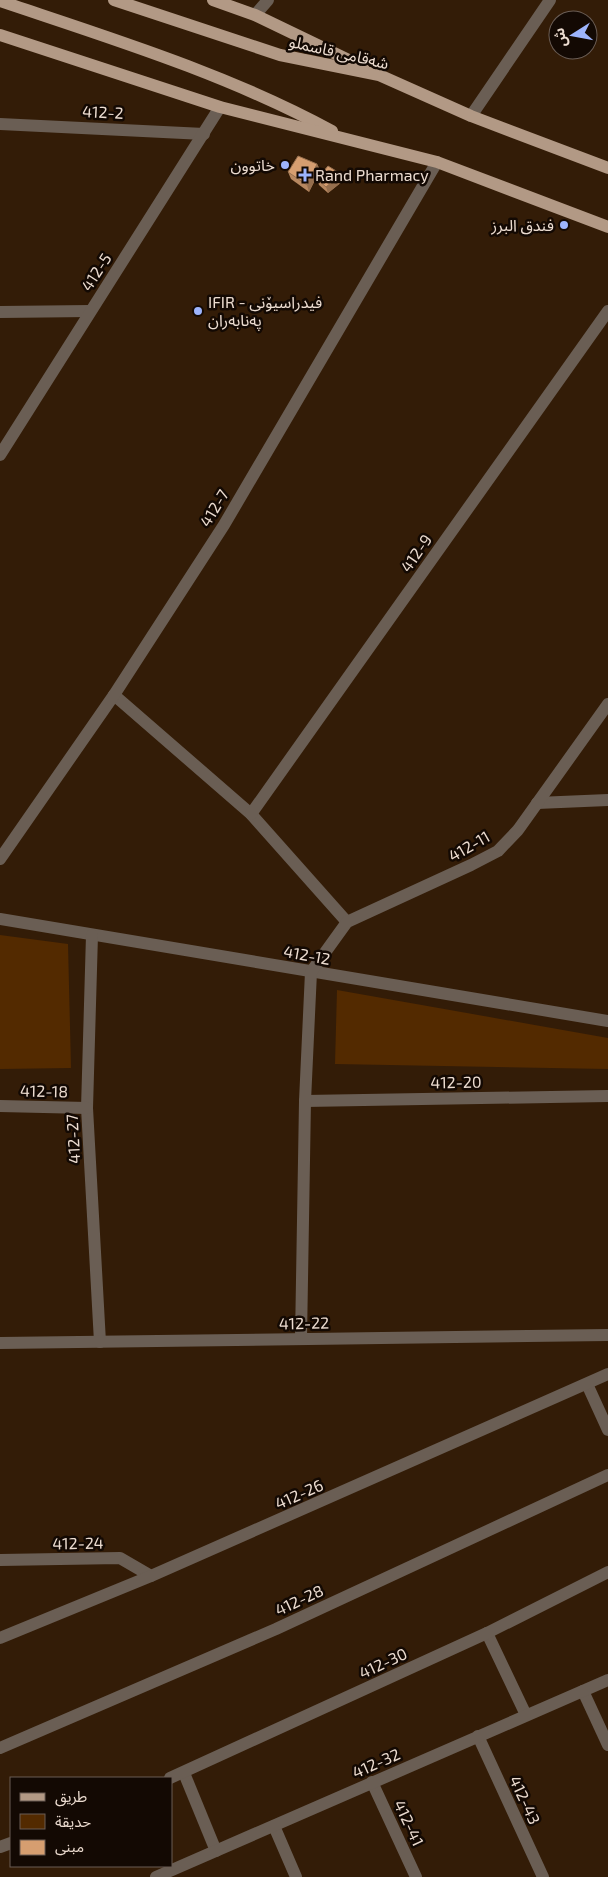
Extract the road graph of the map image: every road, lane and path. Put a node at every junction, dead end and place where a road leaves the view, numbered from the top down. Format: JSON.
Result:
{"nodes":[{"id":1,"x":114,"y":0,"type":"edge"},
{"id":2,"x":213,"y":0,"type":"edge"},
{"id":3,"x":268,"y":0,"type":"edge"},
{"id":4,"x":550,"y":0,"type":"edge"},
{"id":5,"x":0,"y":1,"type":"edge"},
{"id":6,"x":255,"y":15,"type":"junction"},
{"id":7,"x":0,"y":35,"type":"edge"},
{"id":8,"x":379,"y":74,"type":"junction"},
{"id":9,"x":220,"y":107,"type":"junction"},
{"id":10,"x":471,"y":116,"type":"junction"},
{"id":11,"x":0,"y":124,"type":"edge"},
{"id":12,"x":204,"y":134,"type":"junction"},
{"id":13,"x":349,"y":141,"type":"junction"},
{"id":14,"x":436,"y":162,"type":"junction"},
{"id":15,"x":608,"y":168,"type":"edge"},
{"id":16,"x":608,"y":227,"type":"edge"},
{"id":17,"x":90,"y":311,"type":"junction"},
{"id":18,"x":608,"y":311,"type":"edge"},
{"id":19,"x":0,"y":312,"type":"edge"},
{"id":20,"x":0,"y":455,"type":"edge"},
{"id":21,"x":114,"y":695,"type":"junction"},
{"id":22,"x":608,"y":704,"type":"edge"},
{"id":23,"x":608,"y":800,"type":"edge"},
{"id":24,"x":538,"y":803,"type":"junction"},
{"id":25,"x":251,"y":814,"type":"junction"},
{"id":26,"x":0,"y":858,"type":"edge"},
{"id":27,"x":0,"y":919,"type":"edge"},
{"id":28,"x":347,"y":922,"type":"junction"},
{"id":29,"x":92,"y":935,"type":"junction"},
{"id":30,"x":311,"y":972,"type":"junction"},
{"id":31,"x":608,"y":1021,"type":"edge"},
{"id":32,"x":608,"y":1096,"type":"edge"},
{"id":33,"x":305,"y":1101,"type":"junction"},
{"id":34,"x":0,"y":1106,"type":"edge"},
{"id":35,"x":87,"y":1108,"type":"junction"},
{"id":36,"x":608,"y":1335,"type":"edge"},
{"id":37,"x":301,"y":1339,"type":"junction"},
{"id":38,"x":100,"y":1342,"type":"junction"},
{"id":39,"x":0,"y":1343,"type":"edge"},
{"id":40,"x":608,"y":1374,"type":"edge"},
{"id":41,"x":587,"y":1384,"type":"junction"},
{"id":42,"x":608,"y":1430,"type":"edge"},
{"id":43,"x":608,"y":1475,"type":"edge"},
{"id":44,"x":0,"y":1560,"type":"edge"},
{"id":45,"x":608,"y":1572,"type":"edge"},
{"id":46,"x":151,"y":1576,"type":"junction"},
{"id":47,"x":487,"y":1633,"type":"junction"},
{"id":48,"x":0,"y":1638,"type":"edge"},
{"id":49,"x":608,"y":1680,"type":"edge"},
{"id":50,"x":582,"y":1691,"type":"junction"},
{"id":51,"x":526,"y":1716,"type":"junction"},
{"id":52,"x":478,"y":1736,"type":"junction"},
{"id":53,"x":608,"y":1745,"type":"edge"},
{"id":54,"x":0,"y":1748,"type":"edge"},
{"id":55,"x":184,"y":1773,"type":"junction"},
{"id":56,"x":172,"y":1777,"type":"edge"},
{"id":57,"x":372,"y":1782,"type":"junction"},
{"id":58,"x":274,"y":1826,"type":"junction"},
{"id":59,"x":216,"y":1851,"type":"junction"},
{"id":60,"x":159,"y":1876,"type":"edge"},
{"id":61,"x":296,"y":1877,"type":"edge"},
{"id":62,"x":416,"y":1877,"type":"edge"},
{"id":63,"x":543,"y":1877,"type":"edge"}],
"edges":[{"from":1,"to":8,"type":"main road","name":"شەقامی قاسملو"},
{"from":2,"to":6,"type":"main road"},
{"from":3,"to":6,"type":"street"},
{"from":4,"to":10,"type":"street"},
{"from":5,"to":13,"type":"main road"},
{"from":6,"to":8,"type":"main road"},
{"from":7,"to":9,"type":"main road"},
{"from":8,"to":10,"type":"main road","name":"شەقامی قاسملو"},
{"from":9,"to":12,"type":"street","name":"412-5"},
{"from":9,"to":13,"type":"main road"},
{"from":10,"to":15,"type":"main road","name":"شەقامی قاسملو"},
{"from":11,"to":12,"type":"street","name":"412-2"},
{"from":12,"to":17,"type":"street","name":"412-5"},
{"from":13,"to":14,"type":"main road"},
{"from":14,"to":16,"type":"main road"},
{"from":14,"to":21,"type":"street","name":"412-7"},
{"from":17,"to":19,"type":"street"},
{"from":17,"to":20,"type":"street","name":"412-5"},
{"from":18,"to":25,"type":"street","name":"412-9"},
{"from":21,"to":25,"type":"street"},
{"from":21,"to":26,"type":"street","name":"412-7"},
{"from":22,"to":24,"type":"street","name":"412-11"},
{"from":23,"to":24,"type":"street"},
{"from":24,"to":28,"type":"street","name":"412-11"},
{"from":25,"to":28,"type":"street"},
{"from":27,"to":29,"type":"street","name":"412-12"},
{"from":28,"to":30,"type":"street","name":"412-11"},
{"from":29,"to":30,"type":"street","name":"412-12"},
{"from":29,"to":35,"type":"street","name":"412-27"},
{"from":30,"to":31,"type":"street","name":"412-12"},
{"from":30,"to":33,"type":"street"},
{"from":32,"to":33,"type":"street","name":"412-20"},
{"from":33,"to":37,"type":"street"},
{"from":34,"to":35,"type":"street","name":"412-18"},
{"from":35,"to":38,"type":"street","name":"412-27"},
{"from":36,"to":37,"type":"street","name":"412-22"},
{"from":37,"to":38,"type":"street","name":"412-22"},
{"from":38,"to":39,"type":"street","name":"412-22"},
{"from":40,"to":41,"type":"street","name":"412-26"},
{"from":41,"to":42,"type":"street"},
{"from":41,"to":46,"type":"street","name":"412-26"},
{"from":43,"to":54,"type":"street","name":"412-28"},
{"from":44,"to":46,"type":"street","name":"412-24"},
{"from":45,"to":47,"type":"street","name":"412-30"},
{"from":46,"to":48,"type":"street","name":"412-26"},
{"from":47,"to":51,"type":"street"},
{"from":47,"to":55,"type":"street","name":"412-30"},
{"from":49,"to":50,"type":"street","name":"412-32"},
{"from":50,"to":51,"type":"street","name":"412-32"},
{"from":50,"to":53,"type":"street"},
{"from":51,"to":52,"type":"street","name":"412-32"},
{"from":52,"to":57,"type":"street","name":"412-32"},
{"from":52,"to":63,"type":"street","name":"412-43"},
{"from":55,"to":56,"type":"street","name":"412-30"},
{"from":55,"to":59,"type":"street"},
{"from":57,"to":58,"type":"street","name":"412-32"},
{"from":57,"to":62,"type":"street","name":"412-41"},
{"from":58,"to":59,"type":"street","name":"412-32"},
{"from":58,"to":61,"type":"street"},
{"from":59,"to":60,"type":"street","name":"412-32"}]}
